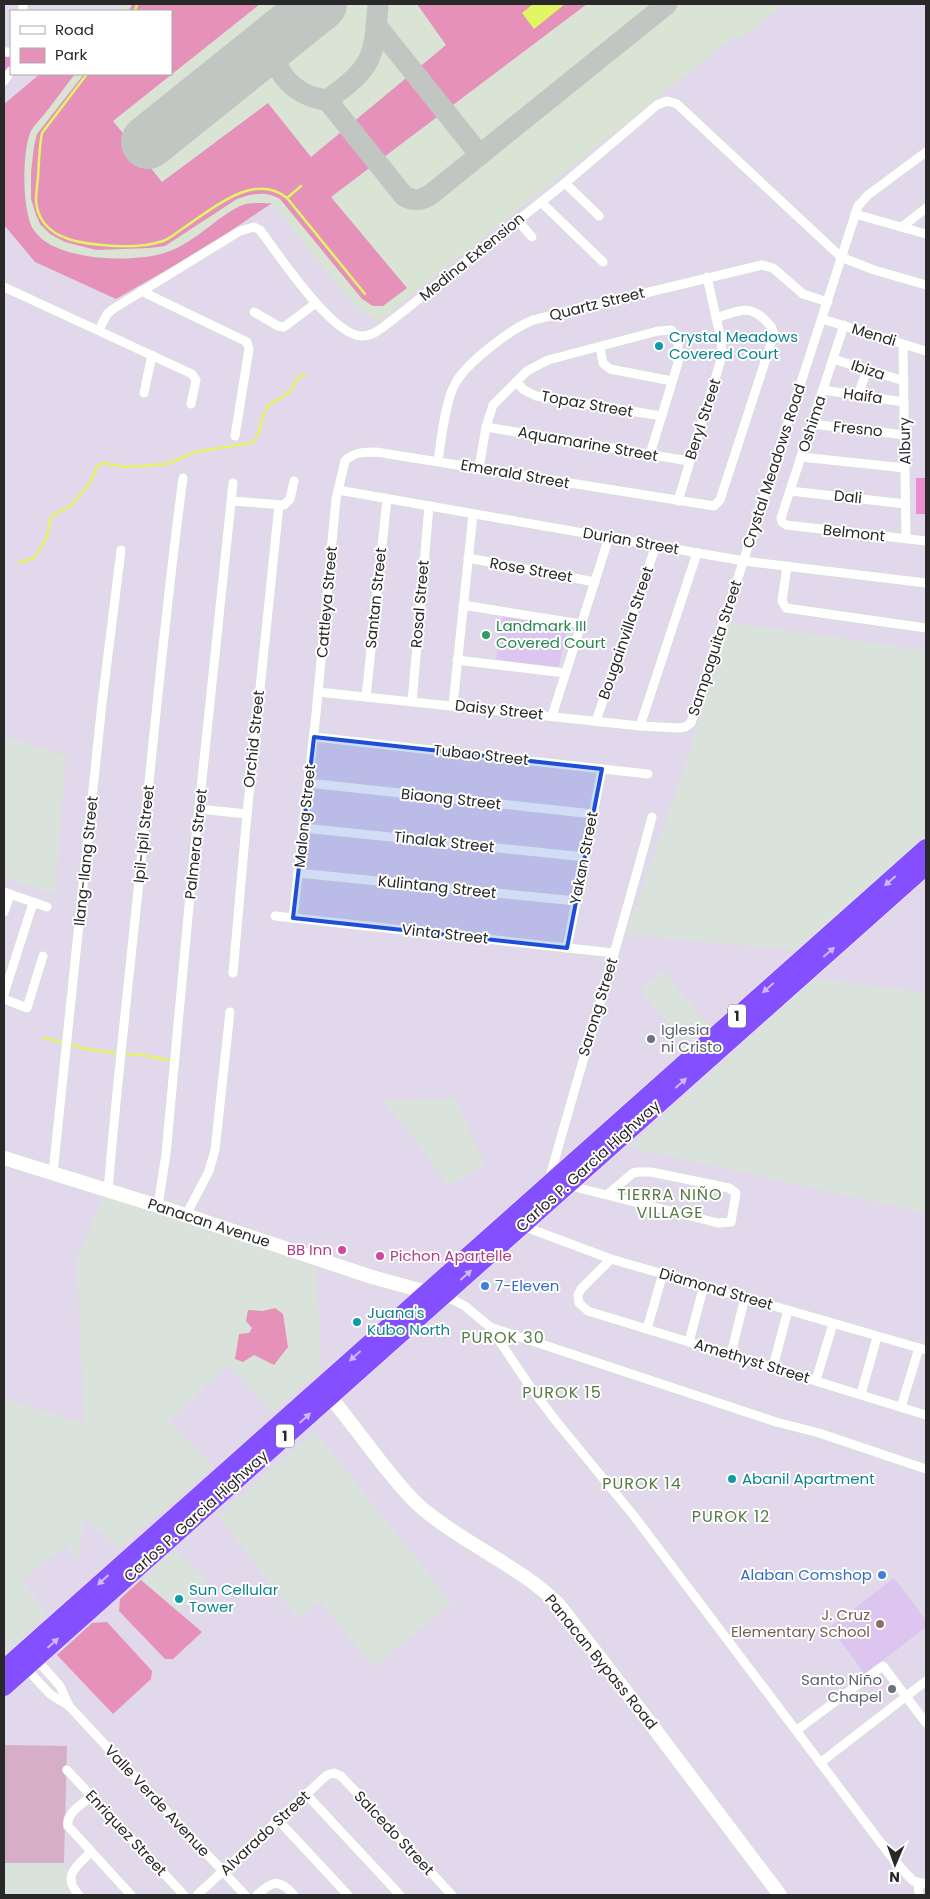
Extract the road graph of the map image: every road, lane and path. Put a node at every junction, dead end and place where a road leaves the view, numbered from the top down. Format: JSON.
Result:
{"nodes":[{"id":1,"x":926,"y":152,"type":"edge"},
{"id":2,"x":565,"y":182,"type":"junction"},
{"id":3,"x":541,"y":202,"type":"junction"},
{"id":4,"x":926,"y":208,"type":"edge"},
{"id":5,"x":855,"y":214,"type":"junction"},
{"id":6,"x":599,"y":216,"type":"dead end"},
{"id":7,"x":517,"y":220,"type":"junction"},
{"id":8,"x":902,"y":227,"type":"junction"},
{"id":9,"x":926,"y":234,"type":"edge"},
{"id":10,"x":532,"y":237,"type":"dead end"},
{"id":11,"x":841,"y":257,"type":"junction"},
{"id":12,"x":603,"y":262,"type":"dead end"},
{"id":13,"x":707,"y":277,"type":"junction"},
{"id":14,"x":926,"y":285,"type":"edge"},
{"id":15,"x":4,"y":288,"type":"edge"},
{"id":16,"x":141,"y":290,"type":"junction"},
{"id":17,"x":828,"y":302,"type":"junction"},
{"id":18,"x":316,"y":303,"type":"junction"},
{"id":19,"x":254,"y":312,"type":"dead end"},
{"id":20,"x":716,"y":318,"type":"junction"},
{"id":21,"x":822,"y":319,"type":"junction"},
{"id":22,"x":844,"y":326,"type":"junction"},
{"id":23,"x":99,"y":330,"type":"junction"},
{"id":24,"x":903,"y":344,"type":"junction"},
{"id":25,"x":600,"y":347,"type":"junction"},
{"id":26,"x":926,"y":351,"type":"edge"},
{"id":27,"x":152,"y":355,"type":"junction"},
{"id":28,"x":833,"y":359,"type":"junction"},
{"id":29,"x":867,"y":370,"type":"junction"},
{"id":30,"x":672,"y":381,"type":"junction"},
{"id":31,"x":904,"y":381,"type":"junction"},
{"id":32,"x":516,"y":382,"type":"junction"},
{"id":33,"x":823,"y":390,"type":"junction"},
{"id":34,"x":144,"y":394,"type":"dead end"},
{"id":35,"x":858,"y":395,"type":"junction"},
{"id":36,"x":904,"y":402,"type":"junction"},
{"id":37,"x":191,"y":404,"type":"dead end"},
{"id":38,"x":662,"y":416,"type":"junction"},
{"id":39,"x":812,"y":424,"type":"junction"},
{"id":40,"x":486,"y":427,"type":"junction"},
{"id":41,"x":905,"y":434,"type":"junction"},
{"id":42,"x":235,"y":436,"type":"dead end"},
{"id":43,"x":650,"y":454,"type":"junction"},
{"id":44,"x":801,"y":457,"type":"junction"},
{"id":45,"x":438,"y":461,"type":"junction"},
{"id":46,"x":689,"y":461,"type":"junction"},
{"id":47,"x":479,"y":468,"type":"junction"},
{"id":48,"x":905,"y":468,"type":"junction"},
{"id":49,"x":183,"y":478,"type":"dead end"},
{"id":50,"x":294,"y":481,"type":"dead end"},
{"id":51,"x":233,"y":483,"type":"dead end"},
{"id":52,"x":338,"y":490,"type":"junction"},
{"id":53,"x":790,"y":491,"type":"junction"},
{"id":54,"x":387,"y":499,"type":"junction"},
{"id":55,"x":232,"y":501,"type":"junction"},
{"id":56,"x":678,"y":501,"type":"junction"},
{"id":57,"x":906,"y":504,"type":"junction"},
{"id":58,"x":279,"y":505,"type":"junction"},
{"id":59,"x":428,"y":506,"type":"junction"},
{"id":60,"x":473,"y":514,"type":"junction"},
{"id":61,"x":782,"y":522,"type":"joint"},
{"id":62,"x":609,"y":537,"type":"junction"},
{"id":63,"x":906,"y":538,"type":"junction"},
{"id":64,"x":926,"y":541,"type":"edge"},
{"id":65,"x":656,"y":545,"type":"junction"},
{"id":66,"x":121,"y":550,"type":"dead end"},
{"id":67,"x":697,"y":552,"type":"junction"},
{"id":68,"x":468,"y":558,"type":"junction"},
{"id":69,"x":744,"y":560,"type":"junction"},
{"id":70,"x":787,"y":566,"type":"junction"},
{"id":71,"x":594,"y":582,"type":"junction"},
{"id":72,"x":926,"y":583,"type":"edge"},
{"id":73,"x":463,"y":604,"type":"junction"},
{"id":74,"x":581,"y":624,"type":"junction"},
{"id":75,"x":926,"y":628,"type":"edge"},
{"id":76,"x":458,"y":660,"type":"junction"},
{"id":77,"x":565,"y":673,"type":"junction"},
{"id":78,"x":318,"y":692,"type":"junction"},
{"id":79,"x":366,"y":697,"type":"junction"},
{"id":80,"x":412,"y":702,"type":"junction"},
{"id":81,"x":453,"y":705,"type":"junction"},
{"id":82,"x":316,"y":714,"type":"joint"},
{"id":83,"x":552,"y":716,"type":"junction"},
{"id":84,"x":596,"y":721,"type":"junction"},
{"id":85,"x":640,"y":726,"type":"junction"},
{"id":86,"x":679,"y":728,"type":"joint"},
{"id":87,"x":314,"y":736,"type":"junction"},
{"id":88,"x":602,"y":768,"type":"junction"},
{"id":89,"x":648,"y":774,"type":"dead end"},
{"id":90,"x":308,"y":783,"type":"junction"},
{"id":91,"x":199,"y":809,"type":"junction"},
{"id":92,"x":247,"y":814,"type":"junction"},
{"id":93,"x":593,"y":814,"type":"junction"},
{"id":94,"x":652,"y":817,"type":"dead end"},
{"id":95,"x":303,"y":828,"type":"junction"},
{"id":96,"x":926,"y":848,"type":"edge"},
{"id":97,"x":585,"y":856,"type":"junction"},
{"id":98,"x":926,"y":866,"type":"edge"},
{"id":99,"x":298,"y":873,"type":"junction"},
{"id":100,"x":7,"y":894,"type":"edge"},
{"id":101,"x":576,"y":901,"type":"junction"},
{"id":102,"x":33,"y":902,"type":"junction"},
{"id":103,"x":46,"y":907,"type":"dead end"},
{"id":104,"x":4,"y":912,"type":"edge"},
{"id":105,"x":275,"y":916,"type":"dead end"},
{"id":106,"x":293,"y":918,"type":"junction"},
{"id":107,"x":567,"y":948,"type":"junction"},
{"id":108,"x":614,"y":953,"type":"junction"},
{"id":109,"x":43,"y":956,"type":"dead end"},
{"id":110,"x":233,"y":973,"type":"dead end"},
{"id":111,"x":4,"y":994,"type":"edge"},
{"id":112,"x":4,"y":1000,"type":"edge"},
{"id":113,"x":230,"y":1012,"type":"dead end"},
{"id":114,"x":4,"y":1158,"type":"edge"},
{"id":115,"x":53,"y":1173,"type":"junction"},
{"id":116,"x":557,"y":1188,"type":"junction"},
{"id":117,"x":108,"y":1190,"type":"junction"},
{"id":118,"x":608,"y":1195,"type":"junction"},
{"id":119,"x":158,"y":1206,"type":"junction"},
{"id":120,"x":186,"y":1215,"type":"junction"},
{"id":121,"x":516,"y":1221,"type":"junction"},
{"id":122,"x":612,"y":1259,"type":"junction"},
{"id":123,"x":663,"y":1273,"type":"junction"},
{"id":124,"x":704,"y":1285,"type":"junction"},
{"id":125,"x":435,"y":1294,"type":"junction"},
{"id":126,"x":745,"y":1297,"type":"junction"},
{"id":127,"x":788,"y":1310,"type":"junction"},
{"id":128,"x":833,"y":1324,"type":"junction"},
{"id":129,"x":490,"y":1327,"type":"junction"},
{"id":130,"x":647,"y":1329,"type":"junction"},
{"id":131,"x":877,"y":1336,"type":"junction"},
{"id":132,"x":689,"y":1342,"type":"junction"},
{"id":133,"x":379,"y":1343,"type":"junction"},
{"id":134,"x":923,"y":1349,"type":"edge"},
{"id":135,"x":732,"y":1354,"type":"junction"},
{"id":136,"x":774,"y":1367,"type":"junction"},
{"id":137,"x":816,"y":1380,"type":"junction"},
{"id":138,"x":861,"y":1394,"type":"junction"},
{"id":139,"x":330,"y":1396,"type":"junction"},
{"id":140,"x":901,"y":1407,"type":"junction"},
{"id":141,"x":926,"y":1415,"type":"edge"},
{"id":142,"x":273,"y":1438,"type":"junction"},
{"id":143,"x":926,"y":1469,"type":"edge"},
{"id":144,"x":21,"y":1660,"type":"edge"},
{"id":145,"x":53,"y":1678,"type":"junction"},
{"id":146,"x":926,"y":1680,"type":"edge"},
{"id":147,"x":4,"y":1687,"type":"edge"},
{"id":148,"x":43,"y":1687,"type":"junction"},
{"id":149,"x":906,"y":1696,"type":"junction"},
{"id":150,"x":69,"y":1706,"type":"junction"},
{"id":151,"x":926,"y":1723,"type":"edge"},
{"id":152,"x":797,"y":1730,"type":"junction"},
{"id":153,"x":820,"y":1763,"type":"junction"},
{"id":154,"x":68,"y":1770,"type":"dead end"},
{"id":155,"x":334,"y":1773,"type":"joint"},
{"id":156,"x":306,"y":1794,"type":"junction"},
{"id":157,"x":92,"y":1796,"type":"junction"},
{"id":158,"x":278,"y":1820,"type":"junction"},
{"id":159,"x":90,"y":1852,"type":"junction"},
{"id":160,"x":223,"y":1872,"type":"junction"},
{"id":161,"x":922,"y":1884,"type":"edge"},
{"id":162,"x":79,"y":1895,"type":"edge"},
{"id":163,"x":131,"y":1895,"type":"edge"},
{"id":164,"x":184,"y":1895,"type":"edge"},
{"id":165,"x":197,"y":1895,"type":"edge"},
{"id":166,"x":244,"y":1895,"type":"edge"},
{"id":167,"x":257,"y":1895,"type":"edge"},
{"id":168,"x":294,"y":1895,"type":"edge"},
{"id":169,"x":348,"y":1895,"type":"edge"},
{"id":170,"x":400,"y":1895,"type":"edge"},
{"id":171,"x":452,"y":1895,"type":"edge"},
{"id":172,"x":780,"y":1895,"type":"edge"},
{"id":173,"x":919,"y":1895,"type":"edge"}],
"edges":[{"from":1,"to":5,"type":"street","name":"Crystal Meadows Road"},
{"from":2,"to":3,"type":"street","name":"Medina Extension"},
{"from":2,"to":6,"type":"street"},
{"from":2,"to":11,"type":"street","name":"Medina Extension"},
{"from":3,"to":7,"type":"street","name":"Medina Extension"},
{"from":3,"to":12,"type":"street"},
{"from":4,"to":8,"type":"street"},
{"from":5,"to":8,"type":"street"},
{"from":5,"to":11,"type":"street","name":"Crystal Meadows Road"},
{"from":7,"to":10,"type":"street"},
{"from":7,"to":18,"type":"street","name":"Medina Extension"},
{"from":8,"to":9,"type":"street"},
{"from":11,"to":14,"type":"street"},
{"from":11,"to":17,"type":"street","name":"Crystal Meadows Road"},
{"from":13,"to":17,"type":"street","name":"Quartz Street"},
{"from":13,"to":20,"type":"street","name":"Beryl Street"},
{"from":13,"to":45,"type":"street","name":"Quartz Street"},
{"from":15,"to":23,"type":"street"},
{"from":16,"to":18,"type":"street","name":"Medina Extension"},
{"from":16,"to":23,"type":"street","name":"Medina Extension"},
{"from":16,"to":42,"type":"street"},
{"from":17,"to":21,"type":"street","name":"Crystal Meadows Road"},
{"from":18,"to":19,"type":"street"},
{"from":20,"to":46,"type":"street","name":"Beryl Street"},
{"from":20,"to":56,"type":"street","name":"Emerald Street"},
{"from":21,"to":22,"type":"street","name":"Mendi"},
{"from":21,"to":69,"type":"street","name":"Crystal Meadows Road"},
{"from":22,"to":24,"type":"street","name":"Mendi"},
{"from":22,"to":28,"type":"street","name":"Oshima"},
{"from":23,"to":27,"type":"street"},
{"from":24,"to":26,"type":"street","name":"Mendi"},
{"from":24,"to":31,"type":"street","name":"Albury"},
{"from":25,"to":30,"type":"street"},
{"from":25,"to":30,"type":"street"},
{"from":25,"to":32,"type":"street"},
{"from":27,"to":34,"type":"street"},
{"from":27,"to":37,"type":"street"},
{"from":28,"to":29,"type":"street","name":"Ibiza"},
{"from":28,"to":33,"type":"street","name":"Oshima"},
{"from":29,"to":31,"type":"street","name":"Ibiza"},
{"from":29,"to":35,"type":"street"},
{"from":30,"to":38,"type":"street"},
{"from":31,"to":36,"type":"street","name":"Albury"},
{"from":32,"to":38,"type":"street","name":"Topaz Street"},
{"from":32,"to":40,"type":"street"},
{"from":33,"to":35,"type":"street","name":"Haifa"},
{"from":33,"to":39,"type":"street","name":"Oshima"},
{"from":35,"to":36,"type":"street","name":"Haifa"},
{"from":36,"to":41,"type":"street","name":"Albury"},
{"from":38,"to":43,"type":"street"},
{"from":39,"to":41,"type":"street","name":"Fresno"},
{"from":39,"to":44,"type":"street","name":"Oshima"},
{"from":40,"to":43,"type":"street","name":"Aquamarine Street"},
{"from":40,"to":47,"type":"street"},
{"from":41,"to":48,"type":"street","name":"Albury"},
{"from":43,"to":46,"type":"street","name":"Aquamarine Street"},
{"from":44,"to":48,"type":"street"},
{"from":44,"to":53,"type":"street","name":"Oshima"},
{"from":45,"to":47,"type":"street","name":"Emerald Street"},
{"from":45,"to":52,"type":"street","name":"Emerald Street"},
{"from":46,"to":56,"type":"street","name":"Beryl Street"},
{"from":47,"to":56,"type":"street","name":"Emerald Street"},
{"from":48,"to":57,"type":"street","name":"Albury"},
{"from":49,"to":117,"type":"street","name":"Ipil-Ipil Street"},
{"from":50,"to":58,"type":"street"},
{"from":51,"to":55,"type":"street","name":"Palmera Street"},
{"from":52,"to":54,"type":"street","name":"Durian Street"},
{"from":52,"to":78,"type":"street","name":"Cattleya Street"},
{"from":53,"to":57,"type":"street","name":"Dali"},
{"from":53,"to":61,"type":"street","name":"Oshima"},
{"from":54,"to":59,"type":"street","name":"Durian Street"},
{"from":54,"to":79,"type":"street","name":"Santan Street"},
{"from":55,"to":58,"type":"street"},
{"from":55,"to":91,"type":"street","name":"Palmera Street"},
{"from":57,"to":63,"type":"street","name":"Albury"},
{"from":58,"to":92,"type":"street","name":"Orchid Street"},
{"from":59,"to":60,"type":"street","name":"Durian Street"},
{"from":59,"to":80,"type":"street","name":"Rosal Street"},
{"from":60,"to":62,"type":"street","name":"Durian Street"},
{"from":60,"to":68,"type":"street"},
{"from":61,"to":63,"type":"street","name":"Belmont"},
{"from":62,"to":65,"type":"street","name":"Durian Street"},
{"from":62,"to":71,"type":"street"},
{"from":63,"to":64,"type":"street","name":"Belmont"},
{"from":65,"to":67,"type":"street","name":"Durian Street"},
{"from":65,"to":84,"type":"street","name":"Bougainvilla Street"},
{"from":66,"to":115,"type":"street","name":"Ilang-Ilang Street"},
{"from":67,"to":69,"type":"street","name":"Durian Street"},
{"from":67,"to":85,"type":"street"},
{"from":68,"to":71,"type":"street","name":"Rose Street"},
{"from":68,"to":73,"type":"street"},
{"from":69,"to":70,"type":"street","name":"Durian Street"},
{"from":69,"to":86,"type":"street","name":"Sampaguita Street"},
{"from":70,"to":72,"type":"street","name":"Durian Street"},
{"from":70,"to":75,"type":"street"},
{"from":71,"to":74,"type":"street"},
{"from":73,"to":74,"type":"street"},
{"from":73,"to":76,"type":"street"},
{"from":74,"to":77,"type":"street"},
{"from":76,"to":77,"type":"street"},
{"from":76,"to":81,"type":"street"},
{"from":77,"to":83,"type":"street"},
{"from":78,"to":79,"type":"street","name":"Daisy Street"},
{"from":78,"to":82,"type":"street","name":"Cattleya Street"},
{"from":79,"to":80,"type":"street","name":"Daisy Street"},
{"from":80,"to":81,"type":"street","name":"Daisy Street"},
{"from":81,"to":83,"type":"street","name":"Daisy Street"},
{"from":82,"to":87,"type":"street","name":"Malong Street"},
{"from":83,"to":84,"type":"street","name":"Daisy Street"},
{"from":84,"to":85,"type":"street","name":"Daisy Street"},
{"from":85,"to":86,"type":"street","name":"Daisy Street"},
{"from":87,"to":88,"type":"street","name":"Tubao Street"},
{"from":87,"to":90,"type":"street","name":"Malong Street"},
{"from":88,"to":89,"type":"street","name":"Tubao Street"},
{"from":88,"to":93,"type":"street","name":"Yakan Street"},
{"from":90,"to":93,"type":"street","name":"Biaong Street"},
{"from":90,"to":95,"type":"street","name":"Malong Street"},
{"from":91,"to":92,"type":"street"},
{"from":91,"to":119,"type":"street","name":"Palmera Street"},
{"from":92,"to":110,"type":"street","name":"Orchid Street"},
{"from":93,"to":97,"type":"street","name":"Yakan Street"},
{"from":94,"to":108,"type":"street","name":"Sarong Street"},
{"from":95,"to":97,"type":"street","name":"Tinalak Street"},
{"from":95,"to":99,"type":"street","name":"Malong Street"},
{"from":96,"to":116,"type":"highway","name":"Carlos P. Garcia Highway","number":"1","one_way":true},
{"from":97,"to":101,"type":"street","name":"Yakan Street"},
{"from":116,"to":98,"type":"highway","name":"Carlos P. Garcia Highway","number":"1","one_way":true},
{"from":99,"to":101,"type":"street","name":"Kulintang Street"},
{"from":99,"to":106,"type":"street","name":"Malong Street"},
{"from":100,"to":102,"type":"street"},
{"from":100,"to":104,"type":"street"},
{"from":101,"to":107,"type":"street","name":"Yakan Street"},
{"from":102,"to":103,"type":"street"},
{"from":102,"to":111,"type":"street"},
{"from":105,"to":106,"type":"street","name":"Vinta Street"},
{"from":106,"to":107,"type":"street","name":"Vinta Street"},
{"from":107,"to":108,"type":"street","name":"Vinta Street"},
{"from":108,"to":116,"type":"street","name":"Sarong Street"},
{"from":109,"to":112,"type":"street"},
{"from":113,"to":120,"type":"street"},
{"from":114,"to":115,"type":"main road","name":"Panacan Avenue"},
{"from":115,"to":117,"type":"main road","name":"Panacan Avenue"},
{"from":116,"to":118,"type":"street"},
{"from":116,"to":121,"type":"highway","name":"Carlos P. Garcia Highway","number":"1"},
{"from":117,"to":119,"type":"main road","name":"Panacan Avenue"},
{"from":118,"to":118,"type":"street"},
{"from":119,"to":120,"type":"main road","name":"Panacan Avenue"},
{"from":120,"to":125,"type":"main road","name":"Panacan Avenue"},
{"from":121,"to":122,"type":"street","name":"Diamond Street"},
{"from":121,"to":125,"type":"highway","name":"Carlos P. Garcia Highway","number":"1"},
{"from":122,"to":123,"type":"street","name":"Diamond Street"},
{"from":122,"to":130,"type":"street","name":"Amethyst Street"},
{"from":123,"to":124,"type":"street","name":"Diamond Street"},
{"from":123,"to":130,"type":"street"},
{"from":124,"to":126,"type":"street","name":"Diamond Street"},
{"from":124,"to":132,"type":"street"},
{"from":125,"to":129,"type":"street"},
{"from":125,"to":133,"type":"highway","name":"Carlos P. Garcia Highway","number":"1"},
{"from":126,"to":127,"type":"street","name":"Diamond Street"},
{"from":126,"to":135,"type":"street"},
{"from":127,"to":128,"type":"street","name":"Diamond Street"},
{"from":127,"to":136,"type":"street"},
{"from":128,"to":131,"type":"street","name":"Diamond Street"},
{"from":128,"to":137,"type":"street"},
{"from":129,"to":143,"type":"street"},
{"from":129,"to":152,"type":"street"},
{"from":130,"to":132,"type":"street","name":"Amethyst Street"},
{"from":131,"to":134,"type":"street","name":"Diamond Street"},
{"from":131,"to":138,"type":"street"},
{"from":132,"to":135,"type":"street","name":"Amethyst Street"},
{"from":133,"to":139,"type":"highway","name":"Carlos P. Garcia Highway","number":"1"},
{"from":133,"to":142,"type":"highway","name":"Carlos P. Garcia Highway","number":"1","one_way":true},
{"from":134,"to":140,"type":"street"},
{"from":135,"to":136,"type":"street","name":"Amethyst Street"},
{"from":136,"to":137,"type":"street","name":"Amethyst Street"},
{"from":137,"to":138,"type":"street","name":"Amethyst Street"},
{"from":138,"to":140,"type":"street","name":"Amethyst Street"},
{"from":142,"to":139,"type":"highway","name":"Carlos P. Garcia Highway","number":"1","one_way":true},
{"from":139,"to":172,"type":"main road","name":"Panacan Bypass Road"},
{"from":140,"to":141,"type":"street","name":"Amethyst Street"},
{"from":142,"to":144,"type":"highway","name":"Carlos P. Garcia Highway","number":"1"},
{"from":144,"to":145,"type":"street","name":"Valle Verde Avenue"},
{"from":144,"to":147,"type":"highway","name":"Carlos P. Garcia Highway","number":"1"},
{"from":144,"to":148,"type":"street","name":"Valle Verde Avenue"},
{"from":145,"to":148,"type":"street"},
{"from":145,"to":150,"type":"street","name":"Valle Verde Avenue"},
{"from":146,"to":149,"type":"street"},
{"from":148,"to":150,"type":"street","name":"Valle Verde Avenue"},
{"from":149,"to":151,"type":"street"},
{"from":149,"to":152,"type":"street"},
{"from":149,"to":153,"type":"street"},
{"from":150,"to":160,"type":"street","name":"Valle Verde Avenue"},
{"from":152,"to":153,"type":"street"},
{"from":153,"to":161,"type":"street"},
{"from":154,"to":157,"type":"street","name":"Enriquez Street"},
{"from":155,"to":156,"type":"street","name":"Alvarado Street"},
{"from":155,"to":171,"type":"street","name":"Salcedo Street"},
{"from":156,"to":158,"type":"street","name":"Alvarado Street"},
{"from":156,"to":170,"type":"street"},
{"from":157,"to":159,"type":"street"},
{"from":157,"to":164,"type":"street","name":"Enriquez Street"},
{"from":158,"to":160,"type":"street","name":"Alvarado Street"},
{"from":158,"to":169,"type":"street"},
{"from":159,"to":162,"type":"street"},
{"from":159,"to":163,"type":"street"},
{"from":160,"to":165,"type":"street","name":"Alvarado Street"},
{"from":160,"to":166,"type":"street","name":"Valle Verde Avenue"},
{"from":161,"to":173,"type":"street"},
{"from":167,"to":168,"type":"street"}]}
